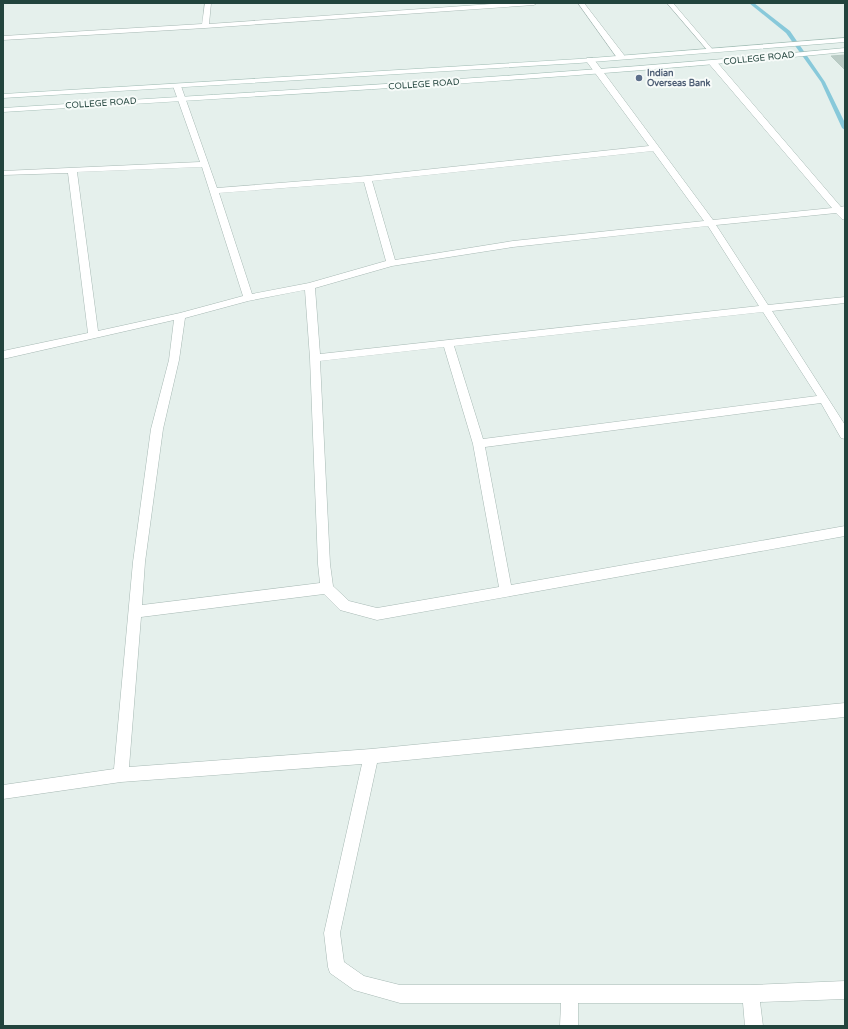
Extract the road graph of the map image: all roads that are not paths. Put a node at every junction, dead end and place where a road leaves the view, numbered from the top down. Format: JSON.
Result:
{"nodes":[{"id":1,"x":208,"y":3,"type":"edge"},
{"id":2,"x":534,"y":3,"type":"edge"},
{"id":3,"x":581,"y":3,"type":"edge"},
{"id":4,"x":670,"y":3,"type":"edge"},
{"id":5,"x":204,"y":26,"type":"junction"},
{"id":6,"x":3,"y":38,"type":"edge"},
{"id":7,"x":845,"y":40,"type":"edge"},
{"id":8,"x":845,"y":50,"type":"edge"},
{"id":9,"x":711,"y":51,"type":"junction"},
{"id":10,"x":621,"y":58,"type":"junction"},
{"id":11,"x":590,"y":60,"type":"junction"},
{"id":12,"x":713,"y":63,"type":"junction"},
{"id":13,"x":598,"y":72,"type":"junction"},
{"id":14,"x":177,"y":86,"type":"junction"},
{"id":15,"x":3,"y":96,"type":"edge"},
{"id":16,"x":181,"y":98,"type":"junction"},
{"id":17,"x":3,"y":110,"type":"edge"},
{"id":18,"x":655,"y":148,"type":"junction"},
{"id":19,"x":205,"y":164,"type":"junction"},
{"id":20,"x":72,"y":169,"type":"junction"},
{"id":21,"x":3,"y":173,"type":"edge"},
{"id":22,"x":367,"y":179,"type":"junction"},
{"id":23,"x":214,"y":191,"type":"junction"},
{"id":24,"x":842,"y":209,"type":"edge"},
{"id":25,"x":845,"y":217,"type":"edge"},
{"id":26,"x":710,"y":223,"type":"junction"},
{"id":27,"x":391,"y":263,"type":"junction"},
{"id":28,"x":310,"y":286,"type":"junction"},
{"id":29,"x":248,"y":298,"type":"junction"},
{"id":30,"x":845,"y":300,"type":"edge"},
{"id":31,"x":764,"y":308,"type":"junction"},
{"id":32,"x":180,"y":316,"type":"junction"},
{"id":33,"x":93,"y":334,"type":"junction"},
{"id":34,"x":448,"y":343,"type":"junction"},
{"id":35,"x":3,"y":355,"type":"edge"},
{"id":36,"x":315,"y":358,"type":"junction"},
{"id":37,"x":824,"y":399,"type":"junction"},
{"id":38,"x":845,"y":435,"type":"edge"},
{"id":39,"x":479,"y":444,"type":"junction"},
{"id":40,"x":845,"y":530,"type":"edge"},
{"id":41,"x":328,"y":588,"type":"junction"},
{"id":42,"x":506,"y":591,"type":"junction"},
{"id":43,"x":135,"y":612,"type":"junction"},
{"id":44,"x":845,"y":710,"type":"edge"},
{"id":45,"x":371,"y":756,"type":"junction"},
{"id":46,"x":121,"y":775,"type":"junction"},
{"id":47,"x":3,"y":792,"type":"edge"},
{"id":48,"x":845,"y":990,"type":"edge"},
{"id":49,"x":570,"y":994,"type":"junction"},
{"id":50,"x":751,"y":994,"type":"junction"},
{"id":51,"x":569,"y":1026,"type":"edge"},
{"id":52,"x":754,"y":1026,"type":"edge"}],
"edges":[{"from":1,"to":5,"type":"street"},
{"from":2,"to":5,"type":"street"},
{"from":3,"to":10,"type":"street"},
{"from":4,"to":9,"type":"street"},
{"from":5,"to":6,"type":"street"},
{"from":7,"to":9,"type":"street","name":"COLLEGE ROAD"},
{"from":8,"to":12,"type":"street","name":"COLLEGE ROAD"},
{"from":9,"to":10,"type":"street","name":"COLLEGE ROAD"},
{"from":10,"to":11,"type":"street","name":"COLLEGE ROAD"},
{"from":11,"to":13,"type":"street"},
{"from":11,"to":14,"type":"street","name":"COLLEGE ROAD"},
{"from":12,"to":13,"type":"street","name":"COLLEGE ROAD"},
{"from":12,"to":24,"type":"street"},
{"from":13,"to":16,"type":"street","name":"COLLEGE ROAD"},
{"from":13,"to":18,"type":"street"},
{"from":14,"to":15,"type":"street","name":"COLLEGE ROAD"},
{"from":14,"to":16,"type":"street"},
{"from":16,"to":17,"type":"street","name":"COLLEGE ROAD"},
{"from":16,"to":19,"type":"street"},
{"from":18,"to":22,"type":"street"},
{"from":18,"to":26,"type":"street"},
{"from":19,"to":20,"type":"street"},
{"from":19,"to":23,"type":"street"},
{"from":20,"to":21,"type":"street"},
{"from":20,"to":33,"type":"street"},
{"from":22,"to":23,"type":"street"},
{"from":22,"to":27,"type":"street"},
{"from":23,"to":29,"type":"street"},
{"from":24,"to":25,"type":"street"},
{"from":24,"to":26,"type":"street"},
{"from":26,"to":27,"type":"street"},
{"from":26,"to":31,"type":"street"},
{"from":27,"to":28,"type":"street"},
{"from":28,"to":29,"type":"street"},
{"from":28,"to":36,"type":"street"},
{"from":29,"to":32,"type":"street"},
{"from":30,"to":31,"type":"street"},
{"from":31,"to":34,"type":"street"},
{"from":31,"to":37,"type":"street"},
{"from":32,"to":33,"type":"street"},
{"from":32,"to":43,"type":"street"},
{"from":33,"to":35,"type":"street"},
{"from":34,"to":36,"type":"street"},
{"from":34,"to":39,"type":"street"},
{"from":36,"to":41,"type":"street"},
{"from":37,"to":38,"type":"street"},
{"from":37,"to":39,"type":"street"},
{"from":39,"to":42,"type":"street"},
{"from":40,"to":42,"type":"street"},
{"from":41,"to":42,"type":"street"},
{"from":41,"to":43,"type":"street"},
{"from":43,"to":46,"type":"street"},
{"from":44,"to":45,"type":"street"},
{"from":45,"to":46,"type":"street"},
{"from":45,"to":49,"type":"street"},
{"from":46,"to":47,"type":"street"},
{"from":48,"to":50,"type":"street"},
{"from":49,"to":50,"type":"street"},
{"from":49,"to":51,"type":"street"},
{"from":50,"to":52,"type":"street"}]}
